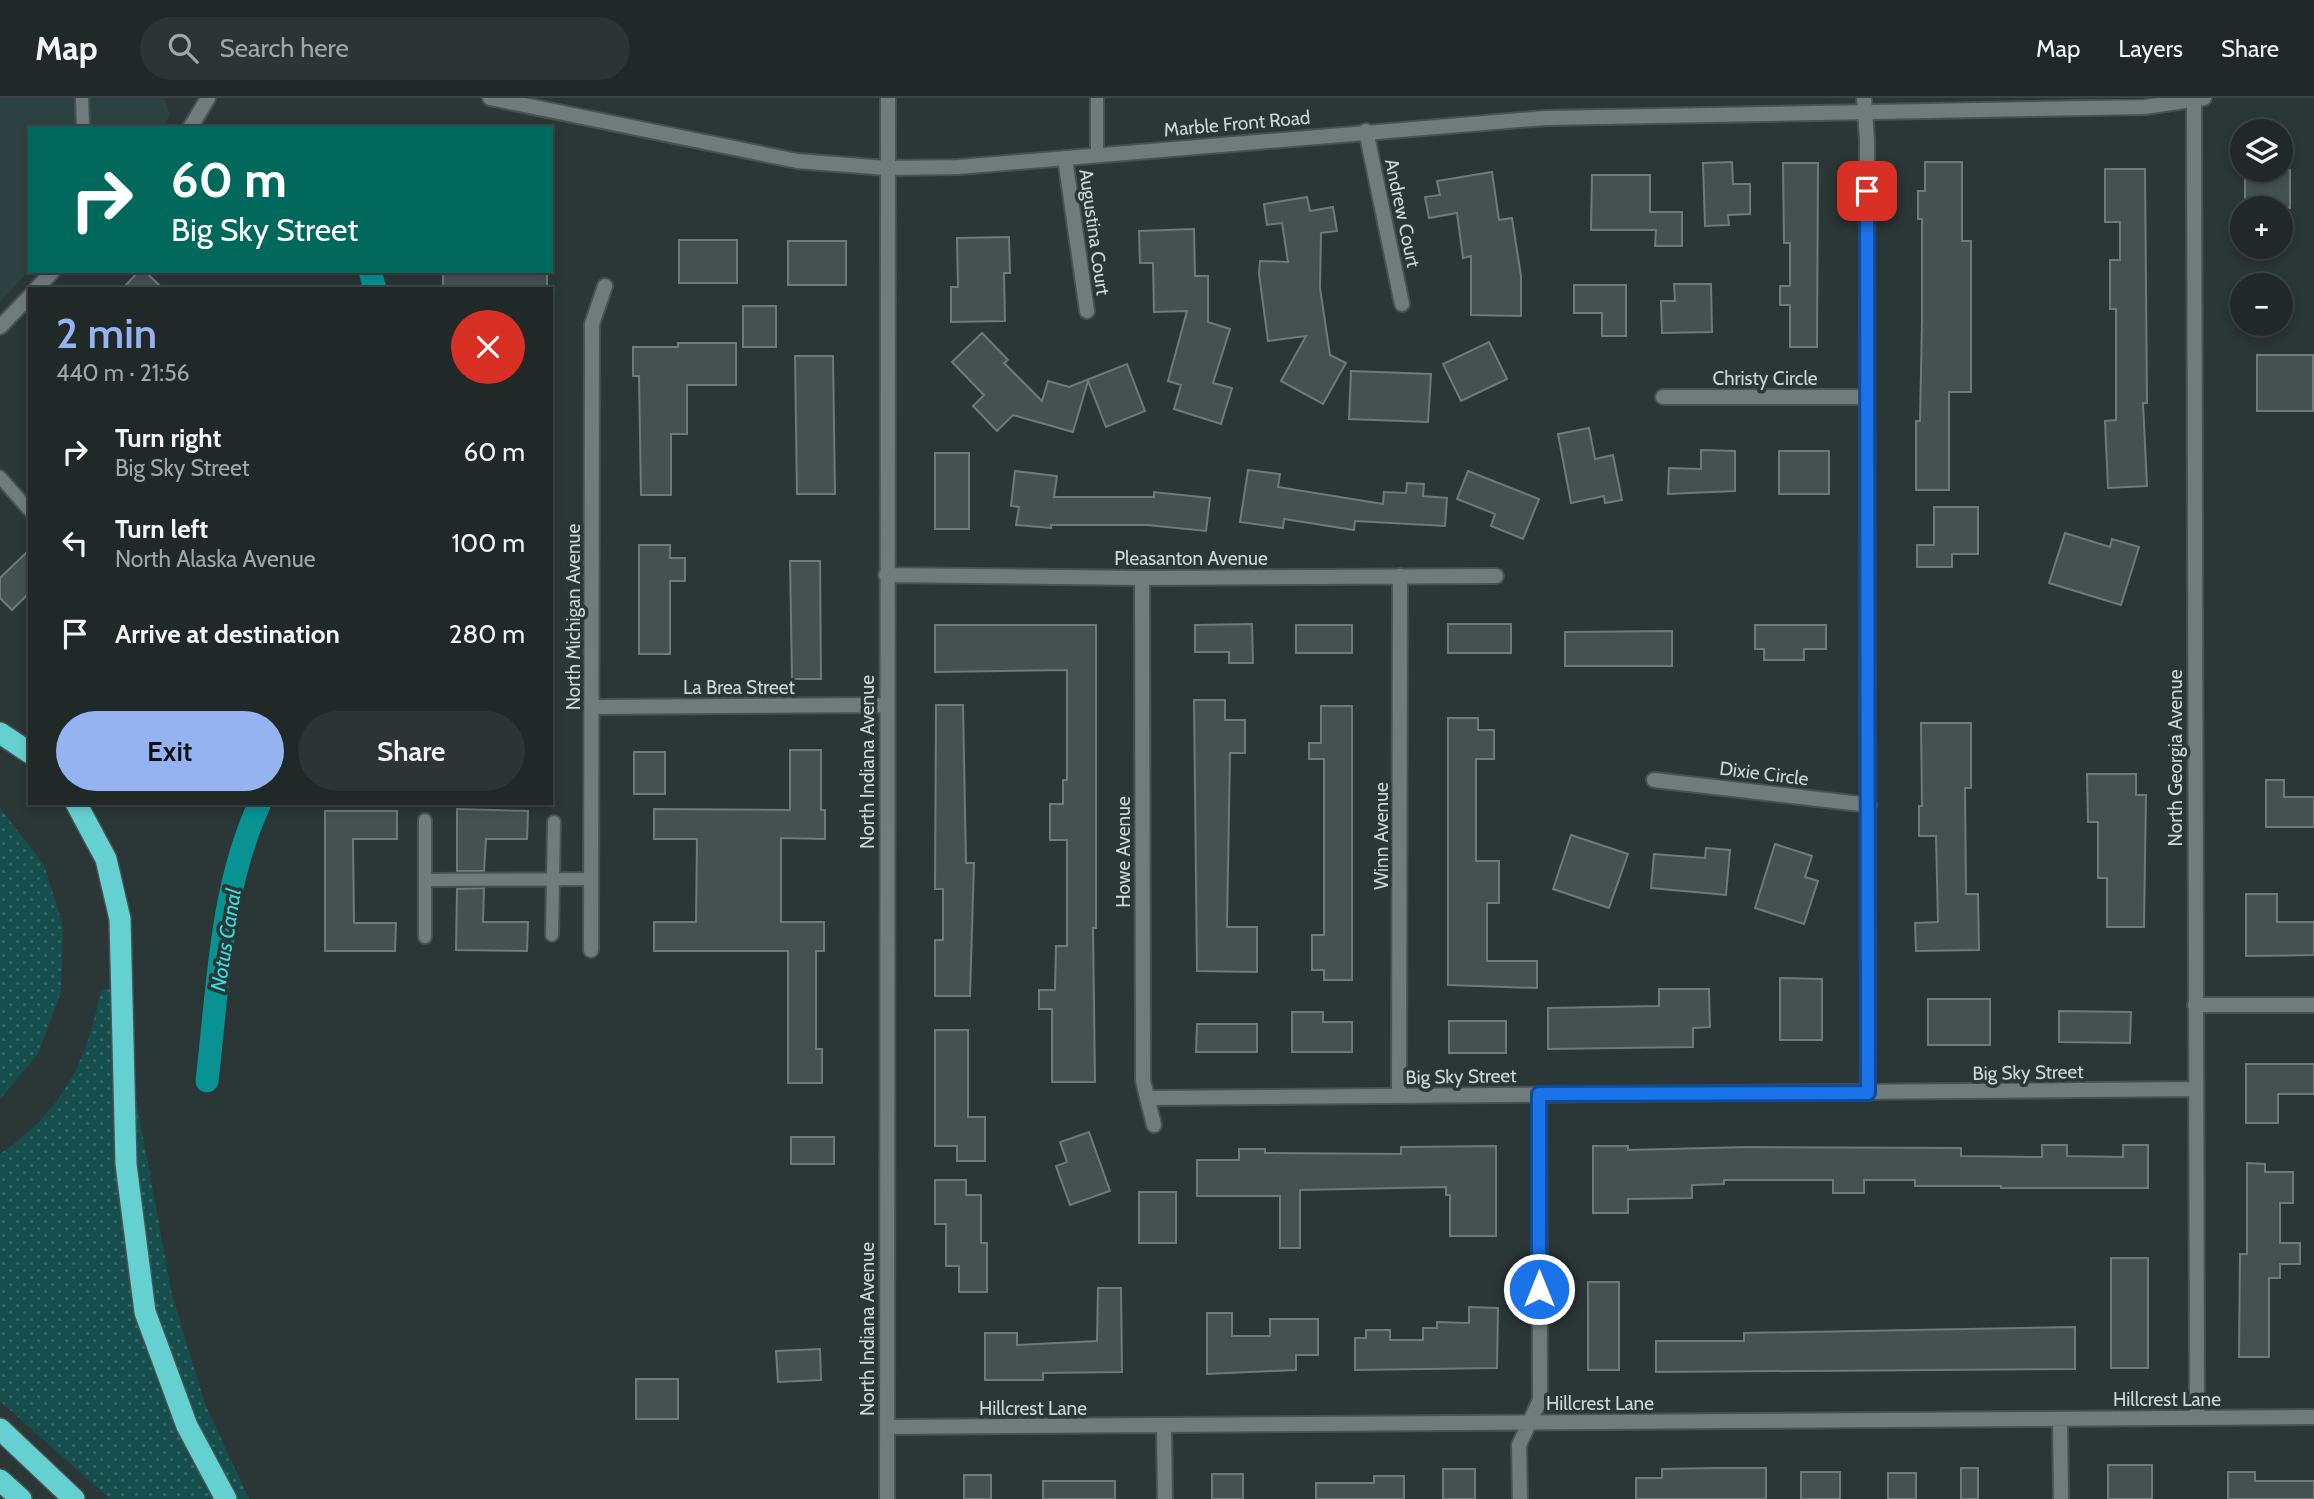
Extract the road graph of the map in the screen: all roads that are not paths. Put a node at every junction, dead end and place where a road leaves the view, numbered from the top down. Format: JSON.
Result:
{"nodes":[{"id":1,"x":82,"y":98,"type":"edge"},
{"id":2,"x":208,"y":98,"type":"edge"},
{"id":3,"x":490,"y":98,"type":"edge"},
{"id":4,"x":888,"y":98,"type":"edge"},
{"id":5,"x":1097,"y":98,"type":"edge"},
{"id":6,"x":2198,"y":99,"type":"edge"},
{"id":7,"x":1865,"y":104,"type":"edge"},
{"id":8,"x":83,"y":126,"type":"edge"},
{"id":9,"x":191,"y":126,"type":"edge"},
{"id":10,"x":1366,"y":131,"type":"junction"},
{"id":11,"x":1097,"y":155,"type":"junction"},
{"id":12,"x":1065,"y":158,"type":"junction"},
{"id":13,"x":887,"y":168,"type":"junction"},
{"id":14,"x":51,"y":273,"type":"edge"},
{"id":15,"x":604,"y":286,"type":"dead end"},
{"id":16,"x":38,"y":287,"type":"edge"},
{"id":17,"x":28,"y":298,"type":"edge"},
{"id":18,"x":1402,"y":304,"type":"dead end"},
{"id":19,"x":1087,"y":311,"type":"dead end"},
{"id":20,"x":0,"y":327,"type":"edge"},
{"id":21,"x":1663,"y":397,"type":"dead end"},
{"id":22,"x":1866,"y":397,"type":"junction"},
{"id":23,"x":0,"y":477,"type":"edge"},
{"id":24,"x":28,"y":509,"type":"edge"},
{"id":25,"x":886,"y":575,"type":"junction"},
{"id":26,"x":1400,"y":576,"type":"junction"},
{"id":27,"x":1496,"y":576,"type":"dead end"},
{"id":28,"x":1142,"y":578,"type":"junction"},
{"id":29,"x":886,"y":705,"type":"junction"},
{"id":30,"x":592,"y":707,"type":"junction"},
{"id":31,"x":0,"y":733,"type":"edge"},
{"id":32,"x":28,"y":752,"type":"edge"},
{"id":33,"x":1654,"y":780,"type":"dead end"},
{"id":34,"x":77,"y":805,"type":"edge"},
{"id":35,"x":1869,"y":805,"type":"junction"},
{"id":36,"x":425,"y":820,"type":"dead end"},
{"id":37,"x":554,"y":822,"type":"dead end"},
{"id":38,"x":553,"y":879,"type":"junction"},
{"id":39,"x":591,"y":879,"type":"junction"},
{"id":40,"x":425,"y":880,"type":"junction"},
{"id":41,"x":552,"y":935,"type":"dead end"},
{"id":42,"x":425,"y":936,"type":"dead end"},
{"id":43,"x":591,"y":950,"type":"dead end"},
{"id":44,"x":2195,"y":1005,"type":"junction"},
{"id":45,"x":2314,"y":1005,"type":"edge"},
{"id":46,"x":2195,"y":1089,"type":"junction"},
{"id":47,"x":1868,"y":1093,"type":"junction"},
{"id":48,"x":1539,"y":1094,"type":"junction"},
{"id":49,"x":1399,"y":1096,"type":"junction"},
{"id":50,"x":1147,"y":1098,"type":"junction"},
{"id":51,"x":1154,"y":1125,"type":"dead end"},
{"id":52,"x":2197,"y":1418,"type":"junction"},
{"id":53,"x":2314,"y":1418,"type":"edge"},
{"id":54,"x":2060,"y":1419,"type":"junction"},
{"id":55,"x":1529,"y":1422,"type":"junction"},
{"id":56,"x":887,"y":1427,"type":"junction"},
{"id":57,"x":1164,"y":1427,"type":"junction"},
{"id":58,"x":0,"y":1429,"type":"edge"},
{"id":59,"x":0,"y":1479,"type":"edge"},
{"id":60,"x":21,"y":1499,"type":"edge"},
{"id":61,"x":74,"y":1499,"type":"edge"},
{"id":62,"x":226,"y":1499,"type":"edge"},
{"id":63,"x":887,"y":1499,"type":"edge"},
{"id":64,"x":1165,"y":1499,"type":"edge"},
{"id":65,"x":1520,"y":1499,"type":"edge"},
{"id":66,"x":2061,"y":1499,"type":"edge"}],
"edges":[{"from":1,"to":8,"type":"lane"},
{"from":2,"to":9,"type":"street"},
{"from":3,"to":13,"type":"street","name":"Marble Front Road"},
{"from":4,"to":13,"type":"street","name":"North Indiana Avenue"},
{"from":5,"to":11,"type":"lane"},
{"from":6,"to":7,"type":"street","name":"Marble Front Road"},
{"from":6,"to":44,"type":"street","name":"North Georgia Avenue"},
{"from":7,"to":10,"type":"street","name":"Marble Front Road"},
{"from":7,"to":22,"type":"street"},
{"from":10,"to":11,"type":"street","name":"Marble Front Road"},
{"from":10,"to":18,"type":"street","name":"Andrew Court"},
{"from":11,"to":12,"type":"street","name":"Marble Front Road"},
{"from":12,"to":13,"type":"street","name":"Marble Front Road"},
{"from":12,"to":19,"type":"street","name":"Augustina Court"},
{"from":13,"to":25,"type":"street","name":"North Indiana Avenue"},
{"from":14,"to":16,"type":"street"},
{"from":15,"to":30,"type":"street","name":"North Michigan Avenue"},
{"from":17,"to":20,"type":"street"},
{"from":21,"to":22,"type":"street","name":"Christy Circle"},
{"from":22,"to":35,"type":"street"},
{"from":23,"to":24,"type":"lane"},
{"from":25,"to":28,"type":"street","name":"Pleasanton Avenue"},
{"from":25,"to":29,"type":"street","name":"North Indiana Avenue"},
{"from":26,"to":27,"type":"street","name":"Pleasanton Avenue"},
{"from":26,"to":28,"type":"street","name":"Pleasanton Avenue"},
{"from":26,"to":49,"type":"street","name":"Winn Avenue"},
{"from":28,"to":50,"type":"street","name":"Howe Avenue"},
{"from":29,"to":30,"type":"street","name":"La Brea Street"},
{"from":29,"to":56,"type":"street","name":"North Indiana Avenue"},
{"from":30,"to":39,"type":"street","name":"North Michigan Avenue"},
{"from":31,"to":32,"type":"highway"},
{"from":33,"to":35,"type":"street","name":"Dixie Circle"},
{"from":34,"to":62,"type":"highway"},
{"from":35,"to":47,"type":"street"},
{"from":36,"to":40,"type":"lane"},
{"from":37,"to":38,"type":"lane"},
{"from":38,"to":39,"type":"lane"},
{"from":38,"to":40,"type":"lane"},
{"from":38,"to":41,"type":"lane"},
{"from":39,"to":43,"type":"street","name":"North Michigan Avenue"},
{"from":40,"to":42,"type":"lane"},
{"from":44,"to":45,"type":"street"},
{"from":44,"to":46,"type":"street","name":"North Georgia Avenue"},
{"from":46,"to":47,"type":"street","name":"Big Sky Street"},
{"from":46,"to":52,"type":"street","name":"North Georgia Avenue"},
{"from":47,"to":48,"type":"street","name":"Big Sky Street"},
{"from":48,"to":49,"type":"street","name":"Big Sky Street"},
{"from":48,"to":55,"type":"street"},
{"from":49,"to":50,"type":"street","name":"Big Sky Street"},
{"from":50,"to":51,"type":"street","name":"Howe Avenue"},
{"from":52,"to":53,"type":"street","name":"Hillcrest Lane"},
{"from":52,"to":54,"type":"street","name":"Hillcrest Lane"},
{"from":54,"to":55,"type":"street","name":"Hillcrest Lane"},
{"from":54,"to":66,"type":"street"},
{"from":55,"to":57,"type":"street","name":"Hillcrest Lane"},
{"from":55,"to":65,"type":"street"},
{"from":56,"to":57,"type":"street","name":"Hillcrest Lane"},
{"from":56,"to":63,"type":"street","name":"North Indiana Avenue"},
{"from":57,"to":64,"type":"street"},
{"from":58,"to":61,"type":"highway"},
{"from":59,"to":60,"type":"highway"}]}
